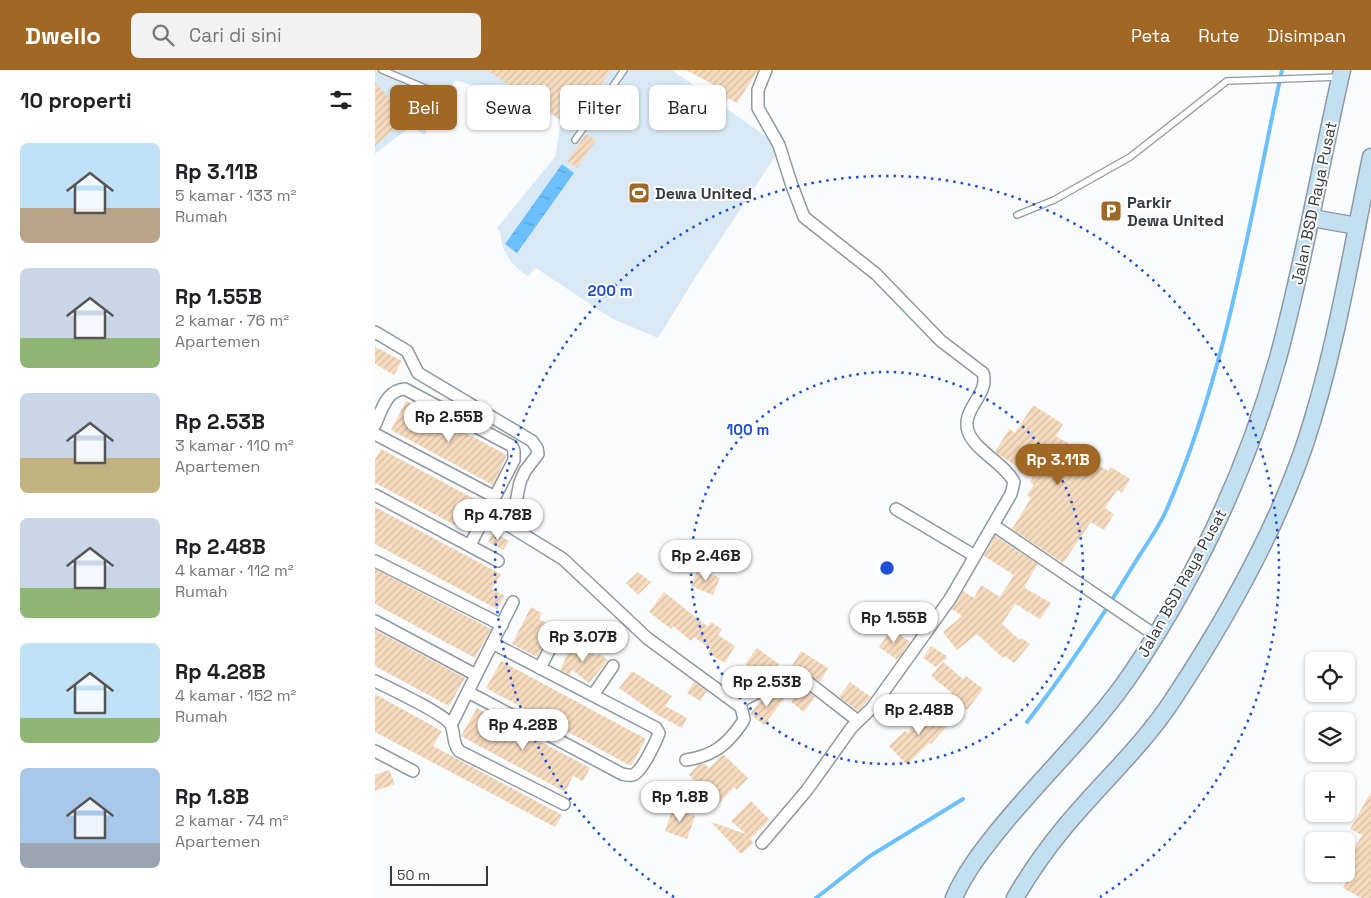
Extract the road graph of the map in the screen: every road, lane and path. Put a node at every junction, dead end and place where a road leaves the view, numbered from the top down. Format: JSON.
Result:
{"nodes":[{"id":1,"x":382,"y":70,"type":"edge"},
{"id":2,"x":624,"y":70,"type":"edge"},
{"id":3,"x":766,"y":70,"type":"edge"},
{"id":4,"x":1341,"y":73,"type":"edge"},
{"id":5,"x":419,"y":85,"type":"edge"},
{"id":6,"x":575,"y":140,"type":"dead end"},
{"id":7,"x":1371,"y":157,"type":"edge"},
{"id":8,"x":1017,"y":215,"type":"dead end"},
{"id":9,"x":1312,"y":218,"type":"junction"},
{"id":10,"x":1357,"y":226,"type":"junction"},
{"id":11,"x":375,"y":332,"type":"edge"},
{"id":12,"x":375,"y":425,"type":"edge"},
{"id":13,"x":375,"y":434,"type":"edge"},
{"id":14,"x":375,"y":495,"type":"edge"},
{"id":15,"x":495,"y":497,"type":"junction"},
{"id":16,"x":896,"y":509,"type":"dead end"},
{"id":17,"x":993,"y":524,"type":"junction"},
{"id":18,"x":469,"y":545,"type":"junction"},
{"id":19,"x":975,"y":556,"type":"junction"},
{"id":20,"x":375,"y":561,"type":"edge"},
{"id":21,"x":499,"y":561,"type":"dead end"},
{"id":22,"x":513,"y":602,"type":"dead end"},
{"id":23,"x":375,"y":621,"type":"edge"},
{"id":24,"x":501,"y":625,"type":"junction"},
{"id":25,"x":557,"y":635,"type":"dead end"},
{"id":26,"x":1155,"y":635,"type":"junction"},
{"id":27,"x":492,"y":643,"type":"junction"},
{"id":28,"x":613,"y":666,"type":"dead end"},
{"id":29,"x":540,"y":668,"type":"junction"},
{"id":30,"x":476,"y":675,"type":"junction"},
{"id":31,"x":375,"y":681,"type":"edge"},
{"id":32,"x":467,"y":692,"type":"junction"},
{"id":33,"x":593,"y":696,"type":"junction"},
{"id":34,"x":737,"y":703,"type":"junction"},
{"id":35,"x":858,"y":721,"type":"junction"},
{"id":36,"x":451,"y":725,"type":"junction"},
{"id":37,"x":378,"y":756,"type":"edge"},
{"id":38,"x":686,"y":760,"type":"dead end"},
{"id":39,"x":413,"y":771,"type":"dead end"},
{"id":40,"x":564,"y":804,"type":"dead end"},
{"id":41,"x":762,"y":844,"type":"dead end"},
{"id":42,"x":954,"y":898,"type":"edge"},
{"id":43,"x":1015,"y":898,"type":"edge"}],
"edges":[{"from":1,"to":5,"type":"lane"},
{"from":2,"to":6,"type":"lane"},
{"from":3,"to":17,"type":"street"},
{"from":4,"to":8,"type":"lane"},
{"from":4,"to":9,"type":"main road","name":"Jalan BSD Raya Pusat"},
{"from":7,"to":10,"type":"main road"},
{"from":9,"to":10,"type":"main road"},
{"from":9,"to":26,"type":"main road","name":"Jalan BSD Raya Pusat"},
{"from":10,"to":43,"type":"main road"},
{"from":11,"to":34,"type":"street"},
{"from":12,"to":15,"type":"street"},
{"from":13,"to":15,"type":"street"},
{"from":14,"to":18,"type":"street"},
{"from":15,"to":18,"type":"street"},
{"from":16,"to":19,"type":"street"},
{"from":17,"to":19,"type":"street"},
{"from":17,"to":26,"type":"street"},
{"from":18,"to":21,"type":"street"},
{"from":19,"to":35,"type":"street"},
{"from":20,"to":24,"type":"street"},
{"from":22,"to":24,"type":"street"},
{"from":23,"to":30,"type":"street"},
{"from":24,"to":27,"type":"street"},
{"from":25,"to":29,"type":"street"},
{"from":26,"to":42,"type":"main road","name":"Jalan BSD Raya Pusat"},
{"from":27,"to":29,"type":"street"},
{"from":27,"to":30,"type":"street"},
{"from":28,"to":33,"type":"street"},
{"from":29,"to":33,"type":"street"},
{"from":30,"to":32,"type":"street"},
{"from":31,"to":36,"type":"street"},
{"from":32,"to":33,"type":"street"},
{"from":32,"to":36,"type":"street"},
{"from":34,"to":35,"type":"street"},
{"from":34,"to":38,"type":"street"},
{"from":35,"to":41,"type":"street"},
{"from":36,"to":40,"type":"street"},
{"from":37,"to":39,"type":"street"}]}
